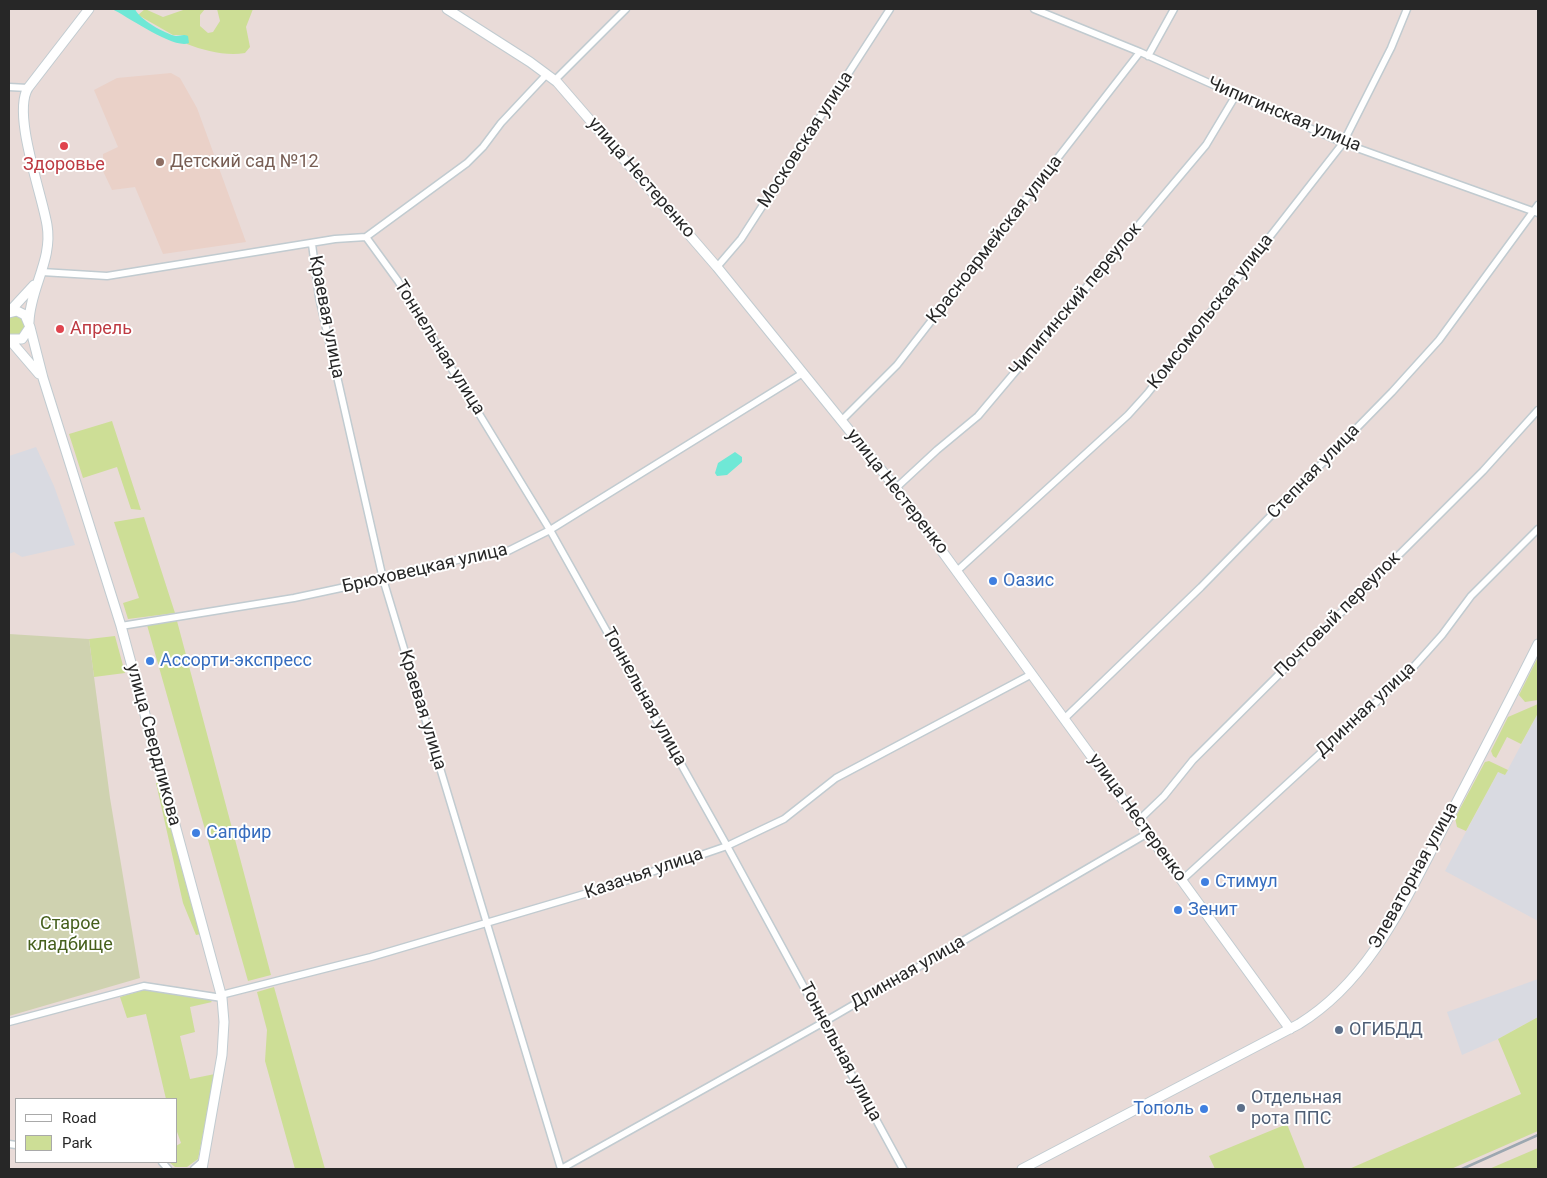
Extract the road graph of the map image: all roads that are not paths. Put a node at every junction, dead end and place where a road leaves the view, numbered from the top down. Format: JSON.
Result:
{"nodes":[{"id":1,"x":89,"y":9,"type":"edge"},
{"id":2,"x":447,"y":9,"type":"edge"},
{"id":3,"x":626,"y":9,"type":"edge"},
{"id":4,"x":890,"y":9,"type":"edge"},
{"id":5,"x":1034,"y":9,"type":"edge"},
{"id":6,"x":1174,"y":9,"type":"edge"},
{"id":7,"x":1408,"y":9,"type":"edge"},
{"id":8,"x":1140,"y":52,"type":"junction"},
{"id":9,"x":1148,"y":56,"type":"junction"},
{"id":10,"x":547,"y":74,"type":"junction"},
{"id":11,"x":555,"y":80,"type":"junction"},
{"id":12,"x":9,"y":87,"type":"edge"},
{"id":13,"x":28,"y":88,"type":"junction"},
{"id":14,"x":1236,"y":94,"type":"junction"},
{"id":15,"x":1343,"y":142,"type":"junction"},
{"id":16,"x":1537,"y":210,"type":"edge"},
{"id":17,"x":366,"y":237,"type":"junction"},
{"id":18,"x":312,"y":244,"type":"junction"},
{"id":19,"x":717,"y":267,"type":"junction"},
{"id":20,"x":40,"y":275,"type":"junction"},
{"id":21,"x":9,"y":313,"type":"edge"},
{"id":22,"x":29,"y":324,"type":"junction"},
{"id":23,"x":9,"y":339,"type":"edge"},
{"id":24,"x":803,"y":373,"type":"junction"},
{"id":25,"x":43,"y":378,"type":"junction"},
{"id":26,"x":1538,"y":410,"type":"edge"},
{"id":27,"x":842,"y":420,"type":"junction"},
{"id":28,"x":896,"y":488,"type":"junction"},
{"id":29,"x":1538,"y":529,"type":"edge"},
{"id":30,"x":550,"y":530,"type":"junction"},
{"id":31,"x":958,"y":570,"type":"junction"},
{"id":32,"x":383,"y":579,"type":"junction"},
{"id":33,"x":121,"y":626,"type":"junction"},
{"id":34,"x":1538,"y":644,"type":"edge"},
{"id":35,"x":1032,"y":674,"type":"junction"},
{"id":36,"x":1065,"y":718,"type":"junction"},
{"id":37,"x":1139,"y":820,"type":"junction"},
{"id":38,"x":1148,"y":833,"type":"junction"},
{"id":39,"x":728,"y":846,"type":"junction"},
{"id":40,"x":1182,"y":880,"type":"junction"},
{"id":41,"x":486,"y":923,"type":"junction"},
{"id":42,"x":222,"y":997,"type":"junction"},
{"id":43,"x":9,"y":1022,"type":"edge"},
{"id":44,"x":824,"y":1022,"type":"junction"},
{"id":45,"x":1290,"y":1028,"type":"junction"},
{"id":46,"x":202,"y":1166,"type":"edge"},
{"id":47,"x":194,"y":1169,"type":"edge"},
{"id":48,"x":561,"y":1169,"type":"edge"},
{"id":49,"x":903,"y":1169,"type":"edge"},
{"id":50,"x":1022,"y":1169,"type":"edge"}],
"edges":[{"from":1,"to":13,"type":"street"},
{"from":2,"to":10,"type":"street","name":"улица Нестеренко"},
{"from":3,"to":11,"type":"street"},
{"from":4,"to":19,"type":"street","name":"Московская улица"},
{"from":5,"to":8,"type":"street","name":"Чипигинская улица"},
{"from":6,"to":9,"type":"street"},
{"from":7,"to":15,"type":"street","name":"Комсомольская улица"},
{"from":8,"to":9,"type":"street","name":"Чипигинская улица"},
{"from":8,"to":27,"type":"street","name":"Красноармейская улица"},
{"from":9,"to":14,"type":"street","name":"Чипигинская улица"},
{"from":10,"to":11,"type":"street","name":"улица Нестеренко"},
{"from":10,"to":17,"type":"street"},
{"from":11,"to":19,"type":"street","name":"улица Нестеренко"},
{"from":12,"to":13,"type":"street"},
{"from":13,"to":20,"type":"street","name":"улица Свердликова"},
{"from":14,"to":15,"type":"street","name":"Чипигинская улица"},
{"from":14,"to":28,"type":"street","name":"Чипигинский переулок"},
{"from":15,"to":16,"type":"street","name":"Чипигинская улица"},
{"from":15,"to":31,"type":"street","name":"Комсомольская улица"},
{"from":16,"to":36,"type":"street","name":"Степная улица"},
{"from":17,"to":18,"type":"street"},
{"from":17,"to":30,"type":"street","name":"Тоннельная улица"},
{"from":18,"to":20,"type":"street"},
{"from":18,"to":32,"type":"street","name":"Краевая улица"},
{"from":19,"to":24,"type":"street","name":"улица Нестеренко"},
{"from":20,"to":21,"type":"street"},
{"from":20,"to":22,"type":"street","name":"улица Свердликова"},
{"from":21,"to":22,"type":"street"},
{"from":22,"to":23,"type":"street"},
{"from":22,"to":25,"type":"street","name":"улица Свердликова"},
{"from":23,"to":25,"type":"street"},
{"from":24,"to":27,"type":"street","name":"улица Нестеренко"},
{"from":24,"to":30,"type":"street","name":"Брюховецкая улица"},
{"from":25,"to":33,"type":"street","name":"улица Свердликова"},
{"from":26,"to":37,"type":"street","name":"Почтовый переулок"},
{"from":27,"to":28,"type":"street","name":"улица Нестеренко"},
{"from":28,"to":31,"type":"street","name":"улица Нестеренко"},
{"from":29,"to":40,"type":"street","name":"Длинная улица"},
{"from":30,"to":32,"type":"street","name":"Брюховецкая улица"},
{"from":30,"to":39,"type":"street","name":"Тоннельная улица"},
{"from":31,"to":35,"type":"street","name":"улица Нестеренко"},
{"from":32,"to":33,"type":"street","name":"Брюховецкая улица"},
{"from":32,"to":41,"type":"street","name":"Краевая улица"},
{"from":33,"to":42,"type":"street","name":"улица Свердликова"},
{"from":34,"to":45,"type":"street","name":"Элеваторная улица"},
{"from":35,"to":36,"type":"street","name":"улица Нестеренко"},
{"from":35,"to":39,"type":"street","name":"Казачья улица"},
{"from":36,"to":37,"type":"street","name":"улица Нестеренко"},
{"from":37,"to":38,"type":"street","name":"улица Нестеренко"},
{"from":38,"to":40,"type":"street","name":"улица Нестеренко"},
{"from":38,"to":44,"type":"street","name":"Длинная улица"},
{"from":39,"to":41,"type":"street","name":"Казачья улица"},
{"from":39,"to":44,"type":"street","name":"Тоннельная улица"},
{"from":40,"to":45,"type":"street","name":"улица Нестеренко"},
{"from":41,"to":42,"type":"street","name":"Казачья улица"},
{"from":41,"to":48,"type":"street","name":"Краевая улица"},
{"from":42,"to":43,"type":"street"},
{"from":42,"to":46,"type":"street","name":"улица Свердликова"},
{"from":44,"to":48,"type":"street","name":"Длинная улица"},
{"from":44,"to":49,"type":"street","name":"Тоннельная улица"},
{"from":45,"to":50,"type":"street","name":"Элеваторная улица"},
{"from":46,"to":47,"type":"street"}]}
